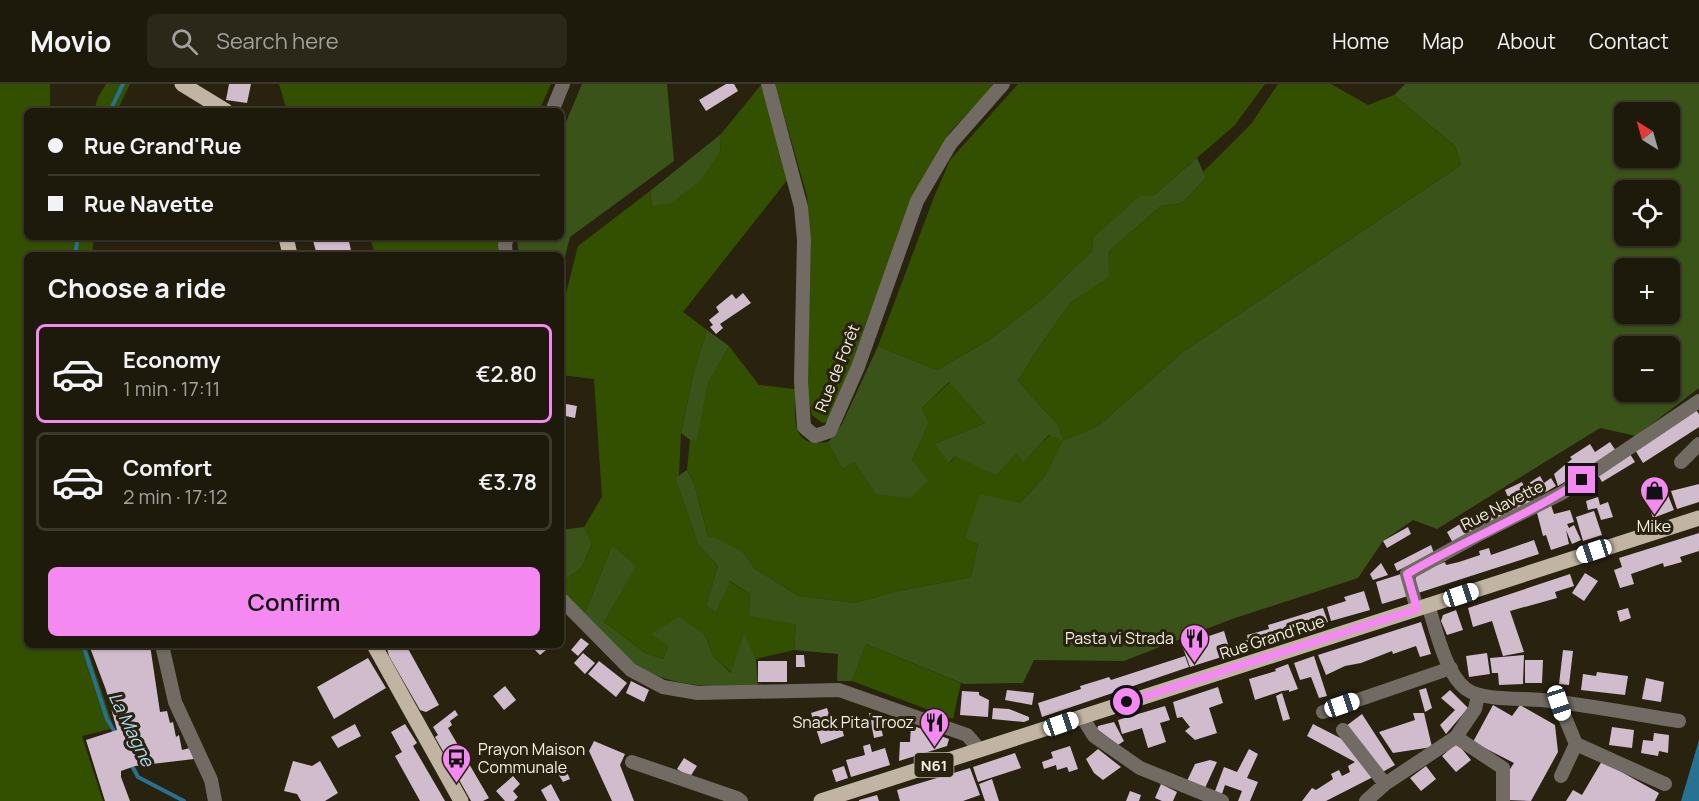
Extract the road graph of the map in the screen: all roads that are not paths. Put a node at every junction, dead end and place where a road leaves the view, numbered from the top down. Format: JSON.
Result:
{"nodes":[{"id":1,"x":182,"y":84,"type":"edge"},
{"id":2,"x":563,"y":84,"type":"edge"},
{"id":3,"x":768,"y":84,"type":"edge"},
{"id":4,"x":1003,"y":84,"type":"edge"},
{"id":5,"x":221,"y":108,"type":"edge"},
{"id":6,"x":553,"y":108,"type":"edge"},
{"id":7,"x":1699,"y":401,"type":"edge"},
{"id":8,"x":1699,"y":444,"type":"edge"},
{"id":9,"x":1682,"y":462,"type":"dead end"},
{"id":10,"x":1699,"y":518,"type":"edge"},
{"id":11,"x":564,"y":602,"type":"edge"},
{"id":12,"x":1422,"y":607,"type":"junction"},
{"id":13,"x":163,"y":648,"type":"edge"},
{"id":14,"x":376,"y":648,"type":"edge"},
{"id":15,"x":1451,"y":668,"type":"junction"},
{"id":16,"x":1478,"y":695,"type":"junction"},
{"id":17,"x":1559,"y":703,"type":"junction"},
{"id":18,"x":1323,"y":712,"type":"dead end"},
{"id":19,"x":1082,"y":717,"type":"junction"},
{"id":20,"x":1680,"y":721,"type":"dead end"},
{"id":21,"x":1343,"y":730,"type":"dead end"},
{"id":22,"x":1456,"y":737,"type":"junction"},
{"id":23,"x":1576,"y":744,"type":"junction"},
{"id":24,"x":980,"y":750,"type":"junction"},
{"id":25,"x":632,"y":762,"type":"dead end"},
{"id":26,"x":1561,"y":776,"type":"dead end"},
{"id":27,"x":1385,"y":784,"type":"junction"},
{"id":28,"x":1665,"y":784,"type":"dead end"},
{"id":29,"x":215,"y":801,"type":"edge"},
{"id":30,"x":461,"y":801,"type":"edge"},
{"id":31,"x":741,"y":801,"type":"edge"},
{"id":32,"x":821,"y":801,"type":"edge"},
{"id":33,"x":1222,"y":801,"type":"edge"},
{"id":34,"x":1366,"y":801,"type":"edge"},
{"id":35,"x":1503,"y":801,"type":"edge"}],
"edges":[{"from":1,"to":5,"type":"main road"},
{"from":2,"to":6,"type":"street"},
{"from":3,"to":4,"type":"street","name":"Rue de Forêt"},
{"from":7,"to":12,"type":"street","name":"Rue Navette"},
{"from":8,"to":9,"type":"street"},
{"from":10,"to":12,"type":"main road","name":"Rue Grand'Rue","number":"N61"},
{"from":11,"to":24,"type":"street"},
{"from":12,"to":15,"type":"street"},
{"from":12,"to":19,"type":"main road","name":"Rue Grand'Rue","number":"N61"},
{"from":13,"to":29,"type":"street"},
{"from":14,"to":30,"type":"main road"},
{"from":15,"to":16,"type":"street"},
{"from":15,"to":18,"type":"street"},
{"from":16,"to":17,"type":"street"},
{"from":16,"to":22,"type":"street"},
{"from":17,"to":20,"type":"street"},
{"from":17,"to":23,"type":"street"},
{"from":19,"to":24,"type":"main road","name":"Rue Grand'Rue","number":"N61"},
{"from":19,"to":33,"type":"street"},
{"from":21,"to":27,"type":"street"},
{"from":22,"to":27,"type":"street"},
{"from":22,"to":35,"type":"street"},
{"from":23,"to":26,"type":"street"},
{"from":23,"to":28,"type":"street"},
{"from":24,"to":32,"type":"main road","name":"Rue Grand'Rue","number":"N61"},
{"from":25,"to":31,"type":"street"},
{"from":27,"to":34,"type":"street"}]}
